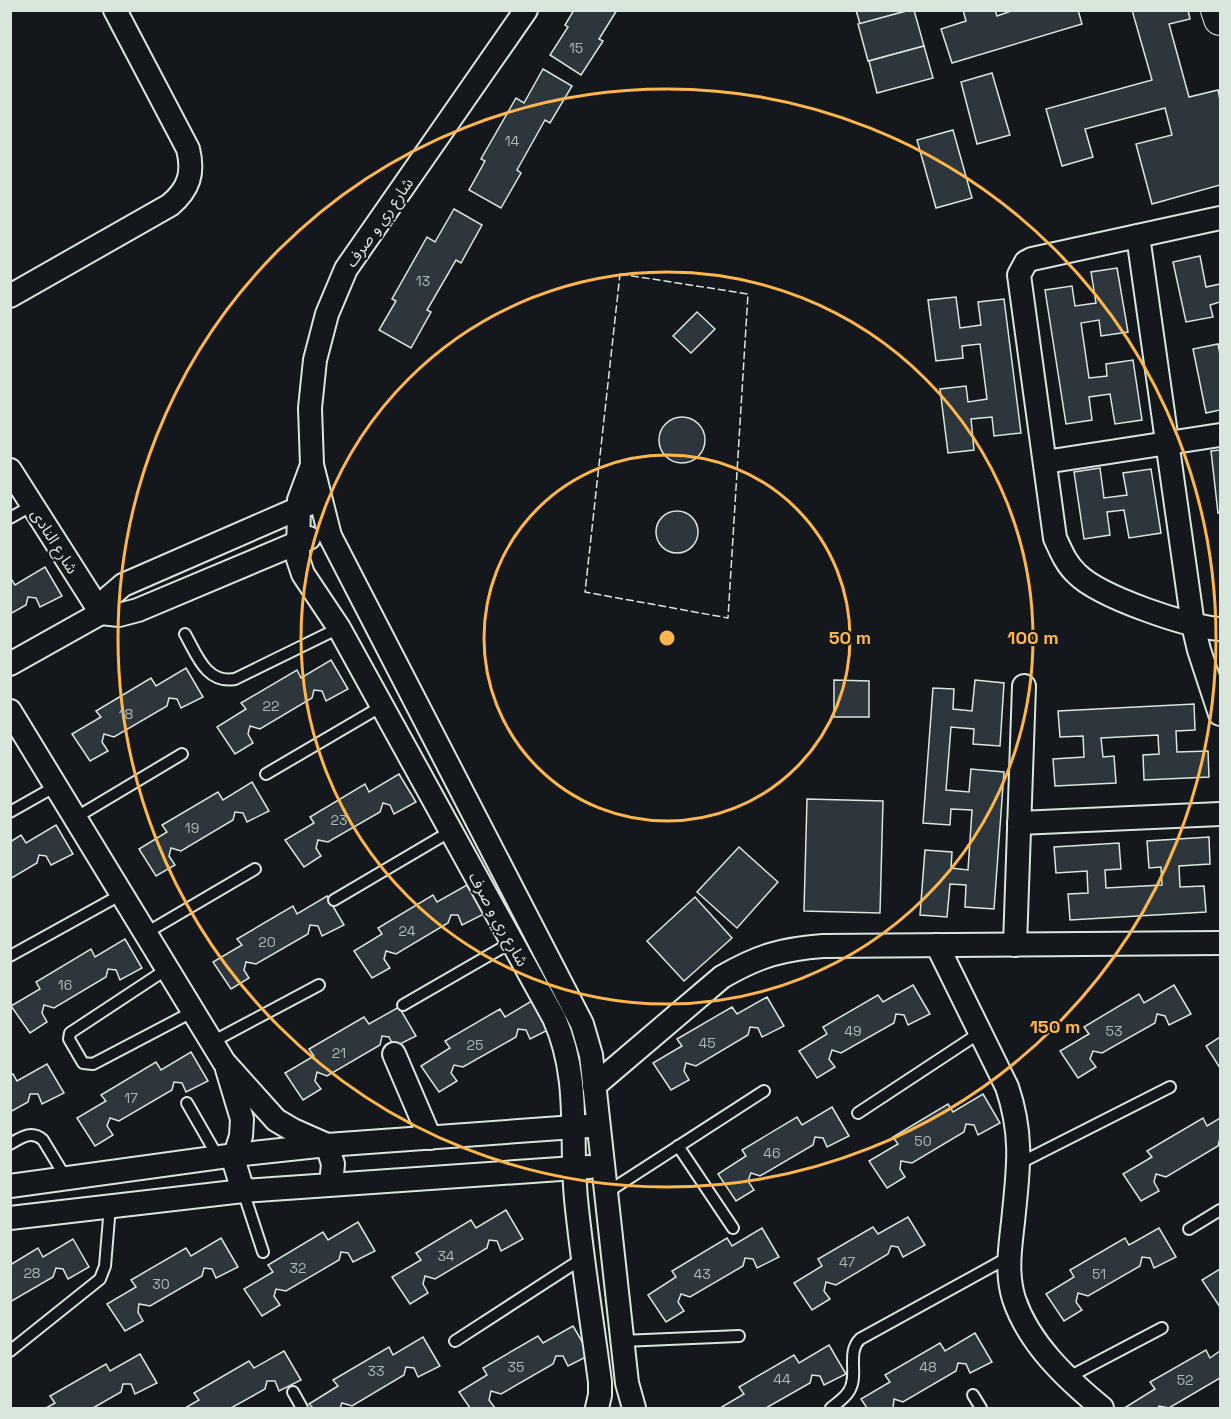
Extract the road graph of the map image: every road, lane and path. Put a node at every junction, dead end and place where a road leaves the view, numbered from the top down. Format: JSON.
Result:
{"nodes":[{"id":1,"x":115,"y":10,"type":"edge"},
{"id":2,"x":526,"y":10,"type":"edge"},
{"id":3,"x":1217,"y":10,"type":"edge"},
{"id":4,"x":1221,"y":20,"type":"edge"},
{"id":5,"x":1221,"y":218,"type":"edge"},
{"id":6,"x":1138,"y":236,"type":"junction"},
{"id":7,"x":10,"y":296,"type":"edge"},
{"id":8,"x":1221,"y":435,"type":"edge"},
{"id":9,"x":1168,"y":443,"type":"junction"},
{"id":10,"x":1045,"y":462,"type":"junction"},
{"id":11,"x":312,"y":465,"type":"junction"},
{"id":12,"x":10,"y":470,"type":"edge"},
{"id":13,"x":321,"y":499,"type":"junction"},
{"id":14,"x":33,"y":505,"type":"junction"},
{"id":15,"x":299,"y":508,"type":"junction"},
{"id":16,"x":10,"y":518,"type":"edge"},
{"id":17,"x":329,"y":530,"type":"junction"},
{"id":18,"x":298,"y":543,"type":"junction"},
{"id":19,"x":100,"y":613,"type":"junction"},
{"id":20,"x":1193,"y":625,"type":"junction"},
{"id":21,"x":339,"y":628,"type":"junction"},
{"id":22,"x":1221,"y":629,"type":"edge"},
{"id":23,"x":185,"y":634,"type":"dead end"},
{"id":24,"x":10,"y":663,"type":"edge"},
{"id":25,"x":1024,"y":686,"type":"dead end"},
{"id":26,"x":382,"y":706,"type":"junction"},
{"id":27,"x":10,"y":711,"type":"edge"},
{"id":28,"x":1221,"y":714,"type":"edge"},
{"id":29,"x":182,"y":754,"type":"dead end"},
{"id":30,"x":266,"y":774,"type":"dead end"},
{"id":31,"x":56,"y":786,"type":"junction"},
{"id":32,"x":10,"y":812,"type":"edge"},
{"id":33,"x":1221,"y":814,"type":"edge"},
{"id":34,"x":75,"y":818,"type":"junction"},
{"id":35,"x":1019,"y":823,"type":"junction"},
{"id":36,"x":451,"y":831,"type":"junction"},
{"id":37,"x":255,"y":869,"type":"dead end"},
{"id":38,"x":122,"y":894,"type":"junction"},
{"id":39,"x":334,"y":900,"type":"dead end"},
{"id":40,"x":146,"y":933,"type":"junction"},
{"id":41,"x":512,"y":942,"type":"junction"},
{"id":42,"x":1221,"y":943,"type":"edge"},
{"id":43,"x":937,"y":945,"type":"junction"},
{"id":44,"x":1015,"y":945,"type":"junction"},
{"id":45,"x":10,"y":956,"type":"edge"},
{"id":46,"x":168,"y":969,"type":"junction"},
{"id":47,"x":319,"y":985,"type":"dead end"},
{"id":48,"x":403,"y":1005,"type":"dead end"},
{"id":49,"x":194,"y":1011,"type":"junction"},
{"id":50,"x":981,"y":1032,"type":"junction"},
{"id":51,"x":212,"y":1042,"type":"junction"},
{"id":52,"x":394,"y":1054,"type":"dead end"},
{"id":53,"x":224,"y":1062,"type":"junction"},
{"id":54,"x":594,"y":1086,"type":"junction"},
{"id":55,"x":1170,"y":1087,"type":"dead end"},
{"id":56,"x":764,"y":1090,"type":"dead end"},
{"id":57,"x":187,"y":1103,"type":"dead end"},
{"id":58,"x":858,"y":1113,"type":"dead end"},
{"id":59,"x":598,"y":1125,"type":"junction"},
{"id":60,"x":574,"y":1127,"type":"junction"},
{"id":61,"x":430,"y":1138,"type":"junction"},
{"id":62,"x":10,"y":1144,"type":"edge"},
{"id":63,"x":327,"y":1145,"type":"junction"},
{"id":64,"x":678,"y":1146,"type":"junction"},
{"id":65,"x":227,"y":1156,"type":"junction"},
{"id":66,"x":1018,"y":1164,"type":"junction"},
{"id":67,"x":603,"y":1166,"type":"junction"},
{"id":68,"x":575,"y":1168,"type":"junction"},
{"id":69,"x":66,"y":1178,"type":"junction"},
{"id":70,"x":332,"y":1184,"type":"junction"},
{"id":71,"x":10,"y":1186,"type":"edge"},
{"id":72,"x":243,"y":1191,"type":"junction"},
{"id":73,"x":606,"y":1193,"type":"junction"},
{"id":74,"x":110,"y":1206,"type":"junction"},
{"id":75,"x":1221,"y":1210,"type":"edge"},
{"id":76,"x":10,"y":1218,"type":"edge"},
{"id":77,"x":733,"y":1228,"type":"dead end"},
{"id":78,"x":1189,"y":1229,"type":"dead end"},
{"id":79,"x":263,"y":1252,"type":"dead end"},
{"id":80,"x":584,"y":1257,"type":"junction"},
{"id":81,"x":1010,"y":1257,"type":"junction"},
{"id":82,"x":1162,"y":1328,"type":"dead end"},
{"id":83,"x":739,"y":1336,"type":"dead end"},
{"id":84,"x":455,"y":1341,"type":"dead end"},
{"id":85,"x":622,"y":1341,"type":"junction"},
{"id":86,"x":10,"y":1351,"type":"edge"},
{"id":87,"x":1067,"y":1378,"type":"junction"},
{"id":88,"x":293,"y":1392,"type":"dead end"},
{"id":89,"x":973,"y":1395,"type":"dead end"},
{"id":90,"x":302,"y":1408,"type":"edge"},
{"id":91,"x":597,"y":1408,"type":"edge"},
{"id":92,"x":633,"y":1408,"type":"edge"},
{"id":93,"x":831,"y":1408,"type":"edge"},
{"id":94,"x":981,"y":1408,"type":"edge"},
{"id":95,"x":1102,"y":1408,"type":"edge"}],
"edges":[{"from":1,"to":7,"type":"street"},
{"from":2,"to":11,"type":"street","name":"شارع ري و صرف"},
{"from":3,"to":4,"type":"street"},
{"from":5,"to":6,"type":"street"},
{"from":6,"to":9,"type":"street"},
{"from":6,"to":10,"type":"street"},
{"from":8,"to":9,"type":"street"},
{"from":9,"to":10,"type":"street"},
{"from":9,"to":20,"type":"street"},
{"from":10,"to":20,"type":"street"},
{"from":11,"to":13,"type":"street","name":"شارع ري و صرف"},
{"from":11,"to":15,"type":"street","name":"شارع ري و صرف"},
{"from":12,"to":14,"type":"street","name":"شارع النادى"},
{"from":13,"to":15,"type":"street"},
{"from":13,"to":17,"type":"street","name":"شارع ري و صرف"},
{"from":14,"to":16,"type":"lane"},
{"from":14,"to":19,"type":"street","name":"شارع النادى"},
{"from":15,"to":18,"type":"street","name":"شارع ري و صرف"},
{"from":15,"to":19,"type":"street"},
{"from":17,"to":18,"type":"street"},
{"from":17,"to":54,"type":"street","name":"شارع ري و صرف"},
{"from":18,"to":19,"type":"street"},
{"from":18,"to":21,"type":"street","name":"شارع ري و صرف"},
{"from":19,"to":24,"type":"street"},
{"from":20,"to":22,"type":"street"},
{"from":20,"to":28,"type":"street"},
{"from":21,"to":23,"type":"lane"},
{"from":21,"to":26,"type":"street","name":"شارع ري و صرف"},
{"from":25,"to":35,"type":"street"},
{"from":26,"to":30,"type":"lane"},
{"from":26,"to":36,"type":"street","name":"شارع ري و صرف"},
{"from":27,"to":31,"type":"street"},
{"from":29,"to":34,"type":"lane"},
{"from":31,"to":32,"type":"lane"},
{"from":31,"to":34,"type":"street"},
{"from":33,"to":35,"type":"street"},
{"from":34,"to":38,"type":"street"},
{"from":35,"to":44,"type":"street"},
{"from":36,"to":39,"type":"lane"},
{"from":36,"to":41,"type":"street","name":"شارع ري و صرف"},
{"from":37,"to":40,"type":"lane"},
{"from":38,"to":40,"type":"street"},
{"from":38,"to":45,"type":"lane"},
{"from":40,"to":46,"type":"street"},
{"from":41,"to":48,"type":"lane"},
{"from":41,"to":60,"type":"street","name":"شارع ري و صرف"},
{"from":42,"to":44,"type":"street"},
{"from":43,"to":44,"type":"street"},
{"from":43,"to":50,"type":"street"},
{"from":43,"to":54,"type":"street"},
{"from":46,"to":49,"type":"street"},
{"from":46,"to":49,"type":"lane"},
{"from":47,"to":51,"type":"lane"},
{"from":49,"to":51,"type":"street"},
{"from":50,"to":58,"type":"lane"},
{"from":50,"to":66,"type":"street"},
{"from":51,"to":53,"type":"street"},
{"from":52,"to":61,"type":"street"},
{"from":53,"to":63,"type":"street"},
{"from":53,"to":65,"type":"street"},
{"from":54,"to":59,"type":"street","name":"شارع ري و صرف"},
{"from":55,"to":66,"type":"lane"},
{"from":56,"to":64,"type":"lane"},
{"from":57,"to":65,"type":"lane"},
{"from":59,"to":60,"type":"street"},
{"from":59,"to":67,"type":"street","name":"شارع ري و صرف"},
{"from":60,"to":61,"type":"street"},
{"from":60,"to":68,"type":"street","name":"شارع ري و صرف"},
{"from":61,"to":63,"type":"street"},
{"from":62,"to":69,"type":"lane"},
{"from":63,"to":65,"type":"street"},
{"from":63,"to":70,"type":"street"},
{"from":64,"to":73,"type":"lane"},
{"from":64,"to":77,"type":"lane"},
{"from":65,"to":69,"type":"street"},
{"from":65,"to":72,"type":"street"},
{"from":66,"to":81,"type":"street"},
{"from":67,"to":68,"type":"street"},
{"from":67,"to":73,"type":"street","name":"شارع ري و صرف"},
{"from":68,"to":70,"type":"street"},
{"from":68,"to":80,"type":"street","name":"شارع ري و صرف"},
{"from":69,"to":71,"type":"street"},
{"from":70,"to":72,"type":"street"},
{"from":72,"to":74,"type":"street"},
{"from":72,"to":79,"type":"lane"},
{"from":73,"to":85,"type":"street","name":"شارع ري و صرف"},
{"from":74,"to":76,"type":"street"},
{"from":74,"to":86,"type":"lane"},
{"from":75,"to":78,"type":"lane"},
{"from":80,"to":84,"type":"lane"},
{"from":80,"to":91,"type":"street","name":"شارع ري و صرف"},
{"from":81,"to":87,"type":"street"},
{"from":81,"to":93,"type":"lane"},
{"from":82,"to":87,"type":"lane"},
{"from":83,"to":85,"type":"lane"},
{"from":85,"to":92,"type":"street","name":"شارع ري و صرف"},
{"from":87,"to":95,"type":"street"},
{"from":88,"to":90,"type":"lane"},
{"from":89,"to":94,"type":"lane"}]}
